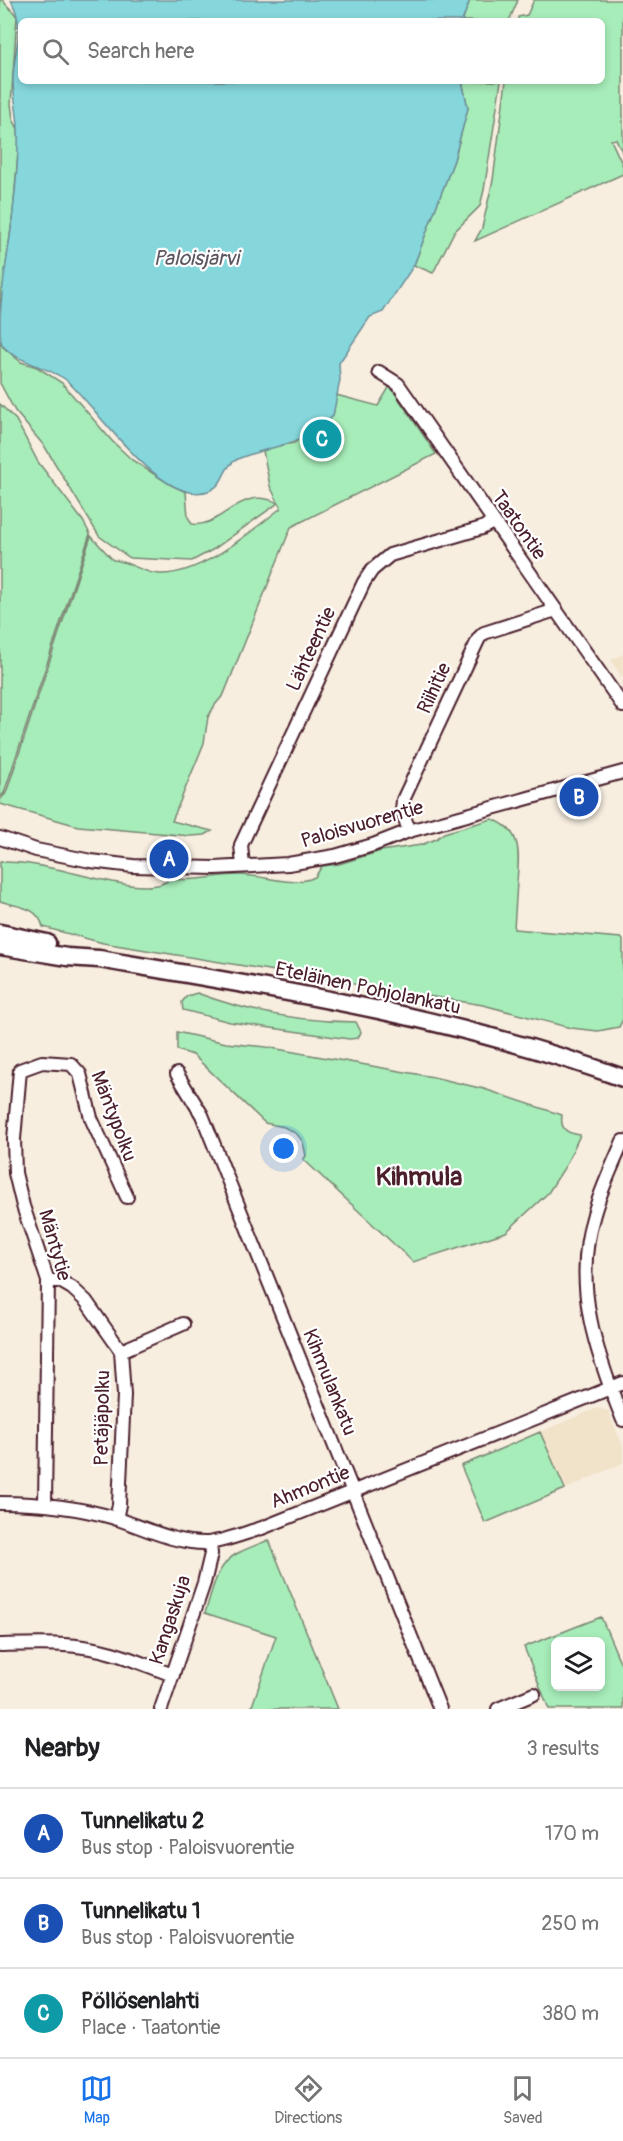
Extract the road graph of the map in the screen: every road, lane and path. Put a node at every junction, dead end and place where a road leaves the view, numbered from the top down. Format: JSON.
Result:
{"nodes":[{"id":1,"x":379,"y":372,"type":"dead end"},
{"id":2,"x":493,"y":522,"type":"junction"},
{"id":3,"x":556,"y":610,"type":"junction"},
{"id":4,"x":623,"y":706,"type":"edge"},
{"id":5,"x":623,"y":772,"type":"edge"},
{"id":6,"x":409,"y":831,"type":"junction"},
{"id":7,"x":0,"y":838,"type":"edge"},
{"id":8,"x":243,"y":866,"type":"junction"},
{"id":9,"x":0,"y":933,"type":"edge"},
{"id":10,"x":0,"y":946,"type":"edge"},
{"id":11,"x":99,"y":959,"type":"junction"},
{"id":12,"x":20,"y":1070,"type":"joint"},
{"id":13,"x":177,"y":1074,"type":"dead end"},
{"id":14,"x":623,"y":1078,"type":"edge"},
{"id":15,"x":623,"y":1141,"type":"edge"},
{"id":16,"x":127,"y":1197,"type":"dead end"},
{"id":17,"x":48,"y":1281,"type":"junction"},
{"id":18,"x":183,"y":1324,"type":"dead end"},
{"id":19,"x":121,"y":1352,"type":"junction"},
{"id":20,"x":623,"y":1383,"type":"edge"},
{"id":21,"x":610,"y":1388,"type":"junction"},
{"id":22,"x":623,"y":1420,"type":"edge"},
{"id":23,"x":353,"y":1491,"type":"junction"},
{"id":24,"x":0,"y":1503,"type":"edge"},
{"id":25,"x":45,"y":1504,"type":"junction"},
{"id":26,"x":116,"y":1519,"type":"junction"},
{"id":27,"x":210,"y":1543,"type":"junction"},
{"id":28,"x":0,"y":1645,"type":"edge"},
{"id":29,"x":173,"y":1675,"type":"junction"},
{"id":30,"x":534,"y":1694,"type":"dead end"},
{"id":31,"x":162,"y":1709,"type":"edge"},
{"id":32,"x":440,"y":1709,"type":"edge"},
{"id":33,"x":498,"y":1709,"type":"edge"}],
"edges":[{"from":1,"to":2,"type":"street","name":"Taatontie"},
{"from":2,"to":3,"type":"street","name":"Taatontie"},
{"from":2,"to":8,"type":"street","name":"Lähteentie"},
{"from":3,"to":4,"type":"street","name":"Taatontie"},
{"from":3,"to":6,"type":"street","name":"Riihitie"},
{"from":5,"to":6,"type":"street","name":"Paloisvuorentie"},
{"from":6,"to":8,"type":"street","name":"Paloisvuorentie"},
{"from":7,"to":8,"type":"street","name":"Paloisvuorentie"},
{"from":9,"to":11,"type":"main road","name":"Eteläinen Pohjolankatu"},
{"from":10,"to":11,"type":"main road","name":"Eteläinen Pohjolankatu"},
{"from":11,"to":14,"type":"main road","name":"Eteläinen Pohjolankatu"},
{"from":12,"to":16,"type":"street","name":"Mäntypolku"},
{"from":12,"to":17,"type":"street","name":"Mäntytie"},
{"from":13,"to":23,"type":"street","name":"Kihmulankatu"},
{"from":15,"to":21,"type":"street"},
{"from":17,"to":19,"type":"street","name":"Petäjäpolku"},
{"from":17,"to":25,"type":"street","name":"Mäntytie"},
{"from":18,"to":19,"type":"street"},
{"from":19,"to":26,"type":"street","name":"Petäjäpolku"},
{"from":20,"to":21,"type":"street","name":"Ahmontie"},
{"from":21,"to":22,"type":"street"},
{"from":21,"to":23,"type":"street","name":"Ahmontie"},
{"from":23,"to":27,"type":"street","name":"Ahmontie"},
{"from":23,"to":32,"type":"street","name":"Kihmulankatu"},
{"from":24,"to":25,"type":"street","name":"Ahmontie"},
{"from":25,"to":26,"type":"street","name":"Ahmontie"},
{"from":26,"to":27,"type":"street","name":"Ahmontie"},
{"from":27,"to":29,"type":"street","name":"Kangaskuja"},
{"from":28,"to":29,"type":"street"},
{"from":29,"to":31,"type":"street","name":"Kangaskuja"},
{"from":30,"to":33,"type":"street"}]}
